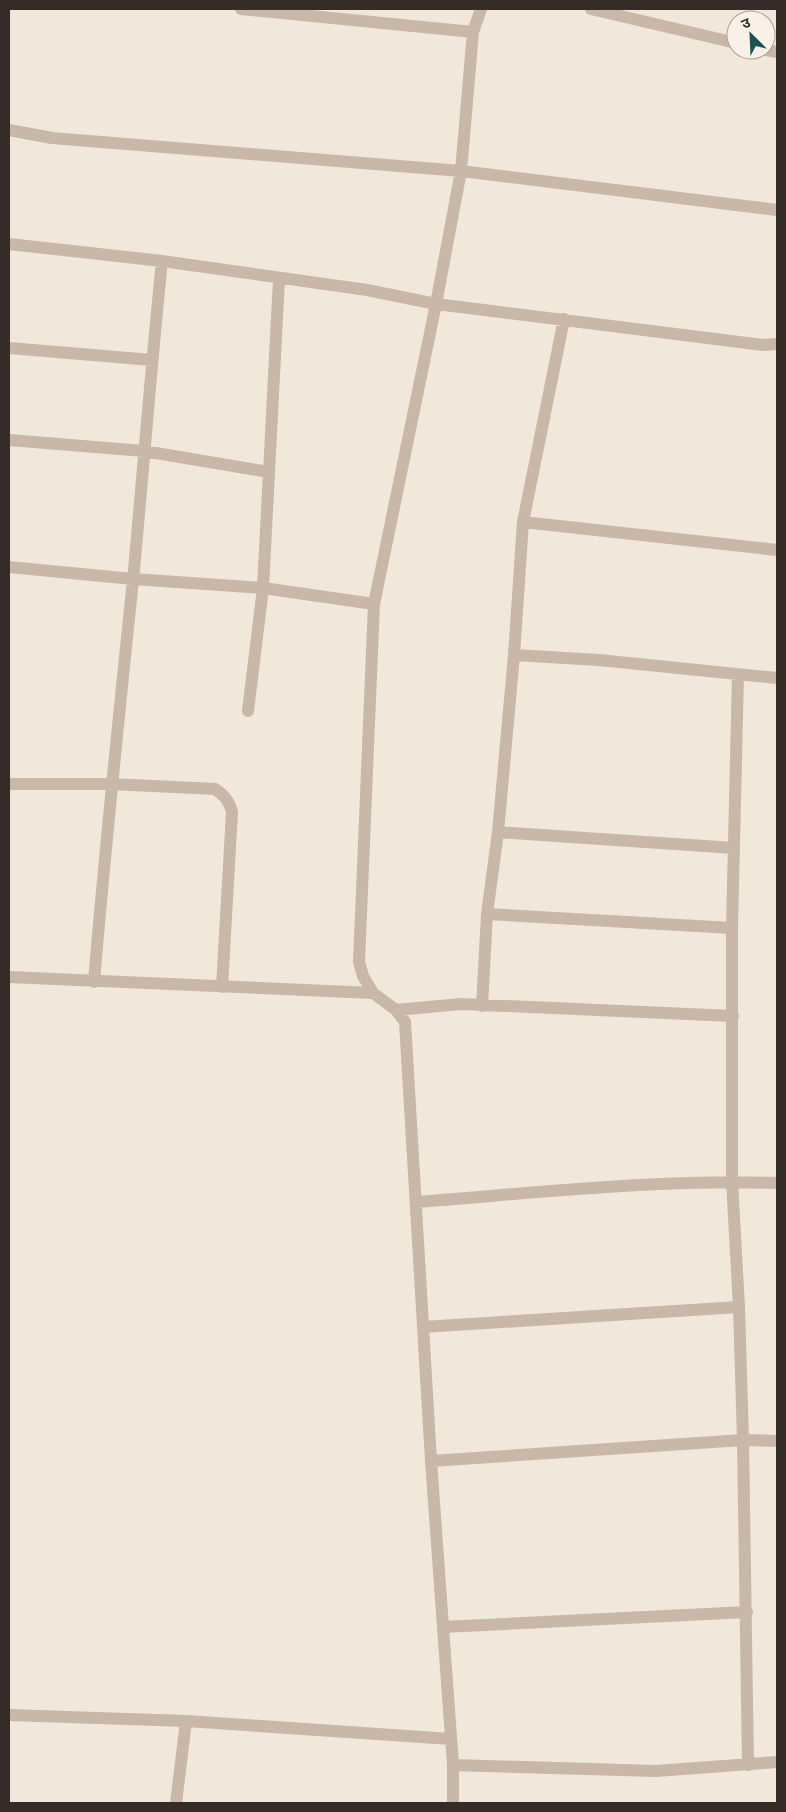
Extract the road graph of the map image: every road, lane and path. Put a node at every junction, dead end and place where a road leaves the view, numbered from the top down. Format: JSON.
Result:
{"nodes":[{"id":1,"x":241,"y":9,"type":"edge"},
{"id":2,"x":481,"y":9,"type":"edge"},
{"id":3,"x":591,"y":9,"type":"edge"},
{"id":4,"x":473,"y":32,"type":"junction"},
{"id":5,"x":726,"y":41,"type":"edge"},
{"id":6,"x":9,"y":130,"type":"edge"},
{"id":7,"x":461,"y":171,"type":"junction"},
{"id":8,"x":777,"y":210,"type":"edge"},
{"id":9,"x":9,"y":244,"type":"edge"},
{"id":10,"x":162,"y":261,"type":"junction"},
{"id":11,"x":279,"y":279,"type":"junction"},
{"id":12,"x":436,"y":304,"type":"junction"},
{"id":13,"x":564,"y":319,"type":"junction"},
{"id":14,"x":777,"y":344,"type":"edge"},
{"id":15,"x":9,"y":348,"type":"edge"},
{"id":16,"x":152,"y":360,"type":"junction"},
{"id":17,"x":9,"y":440,"type":"edge"},
{"id":18,"x":144,"y":451,"type":"junction"},
{"id":19,"x":269,"y":472,"type":"junction"},
{"id":20,"x":523,"y":522,"type":"junction"},
{"id":21,"x":777,"y":550,"type":"edge"},
{"id":22,"x":9,"y":567,"type":"edge"},
{"id":23,"x":133,"y":579,"type":"junction"},
{"id":24,"x":263,"y":588,"type":"junction"},
{"id":25,"x":374,"y":604,"type":"junction"},
{"id":26,"x":514,"y":656,"type":"junction"},
{"id":27,"x":738,"y":675,"type":"junction"},
{"id":28,"x":777,"y":678,"type":"edge"},
{"id":29,"x":248,"y":711,"type":"dead end"},
{"id":30,"x":9,"y":784,"type":"edge"},
{"id":31,"x":111,"y":784,"type":"junction"},
{"id":32,"x":498,"y":832,"type":"junction"},
{"id":33,"x":734,"y":848,"type":"junction"},
{"id":34,"x":487,"y":914,"type":"junction"},
{"id":35,"x":732,"y":928,"type":"junction"},
{"id":36,"x":9,"y":978,"type":"edge"},
{"id":37,"x":94,"y":982,"type":"junction"},
{"id":38,"x":222,"y":987,"type":"junction"},
{"id":39,"x":372,"y":993,"type":"junction"},
{"id":40,"x":482,"y":1006,"type":"junction"},
{"id":41,"x":396,"y":1010,"type":"junction"},
{"id":42,"x":733,"y":1016,"type":"junction"},
{"id":43,"x":732,"y":1181,"type":"junction"},
{"id":44,"x":777,"y":1183,"type":"edge"},
{"id":45,"x":416,"y":1202,"type":"junction"},
{"id":46,"x":739,"y":1307,"type":"junction"},
{"id":47,"x":423,"y":1327,"type":"junction"},
{"id":48,"x":743,"y":1440,"type":"junction"},
{"id":49,"x":777,"y":1441,"type":"edge"},
{"id":50,"x":431,"y":1461,"type":"junction"},
{"id":51,"x":746,"y":1612,"type":"junction"},
{"id":52,"x":443,"y":1627,"type":"junction"},
{"id":53,"x":9,"y":1715,"type":"edge"},
{"id":54,"x":186,"y":1720,"type":"junction"},
{"id":55,"x":451,"y":1739,"type":"junction"},
{"id":56,"x":777,"y":1762,"type":"edge"},
{"id":57,"x":454,"y":1765,"type":"junction"},
{"id":58,"x":748,"y":1765,"type":"junction"},
{"id":59,"x":176,"y":1803,"type":"edge"},
{"id":60,"x":453,"y":1803,"type":"edge"}],
"edges":[{"from":1,"to":4,"type":"street"},
{"from":2,"to":4,"type":"street"},
{"from":3,"to":5,"type":"street"},
{"from":4,"to":7,"type":"street"},
{"from":6,"to":7,"type":"street"},
{"from":7,"to":8,"type":"street"},
{"from":7,"to":12,"type":"street"},
{"from":9,"to":10,"type":"street"},
{"from":10,"to":11,"type":"street"},
{"from":10,"to":16,"type":"street"},
{"from":11,"to":12,"type":"street"},
{"from":11,"to":19,"type":"street"},
{"from":12,"to":13,"type":"street"},
{"from":12,"to":25,"type":"street"},
{"from":13,"to":14,"type":"street"},
{"from":13,"to":20,"type":"street"},
{"from":15,"to":16,"type":"street"},
{"from":16,"to":18,"type":"street"},
{"from":17,"to":18,"type":"street"},
{"from":18,"to":19,"type":"street"},
{"from":18,"to":23,"type":"street"},
{"from":19,"to":24,"type":"street"},
{"from":20,"to":21,"type":"street"},
{"from":20,"to":26,"type":"street"},
{"from":22,"to":23,"type":"street"},
{"from":23,"to":24,"type":"street"},
{"from":23,"to":31,"type":"street"},
{"from":24,"to":25,"type":"street"},
{"from":24,"to":29,"type":"street"},
{"from":25,"to":39,"type":"street"},
{"from":26,"to":27,"type":"street"},
{"from":26,"to":32,"type":"street"},
{"from":27,"to":28,"type":"street"},
{"from":27,"to":33,"type":"street"},
{"from":30,"to":31,"type":"street"},
{"from":31,"to":37,"type":"street"},
{"from":31,"to":38,"type":"street"},
{"from":32,"to":33,"type":"street"},
{"from":32,"to":34,"type":"street"},
{"from":33,"to":35,"type":"street"},
{"from":34,"to":35,"type":"street"},
{"from":34,"to":40,"type":"street"},
{"from":35,"to":42,"type":"street"},
{"from":36,"to":37,"type":"street"},
{"from":37,"to":38,"type":"street"},
{"from":38,"to":39,"type":"street"},
{"from":39,"to":41,"type":"street"},
{"from":40,"to":41,"type":"street"},
{"from":40,"to":42,"type":"street"},
{"from":41,"to":45,"type":"street"},
{"from":42,"to":43,"type":"street"},
{"from":43,"to":44,"type":"street"},
{"from":43,"to":45,"type":"street"},
{"from":43,"to":46,"type":"street"},
{"from":45,"to":47,"type":"street"},
{"from":46,"to":47,"type":"street"},
{"from":46,"to":48,"type":"street"},
{"from":47,"to":50,"type":"street"},
{"from":48,"to":49,"type":"street"},
{"from":48,"to":50,"type":"street"},
{"from":48,"to":51,"type":"street"},
{"from":50,"to":52,"type":"street"},
{"from":51,"to":52,"type":"street"},
{"from":51,"to":58,"type":"street"},
{"from":52,"to":55,"type":"street"},
{"from":53,"to":54,"type":"street"},
{"from":54,"to":55,"type":"street"},
{"from":54,"to":59,"type":"street"},
{"from":55,"to":57,"type":"street"},
{"from":56,"to":58,"type":"street"},
{"from":57,"to":58,"type":"street"},
{"from":57,"to":60,"type":"street"}]}
